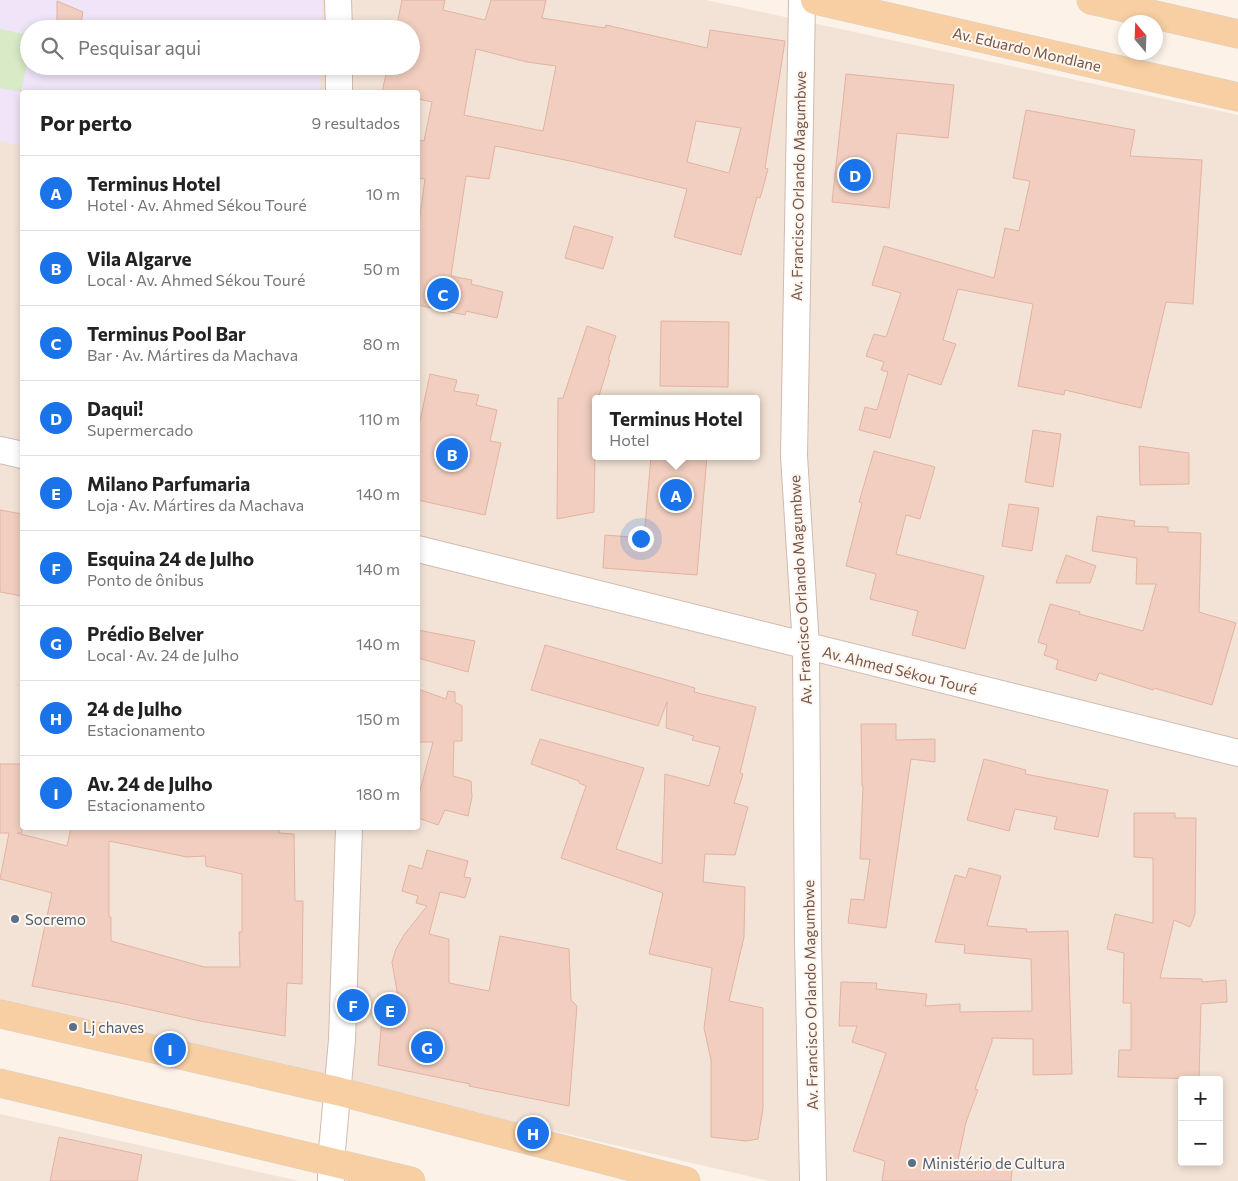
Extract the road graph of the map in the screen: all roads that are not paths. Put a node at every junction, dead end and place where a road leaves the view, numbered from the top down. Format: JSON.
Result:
{"nodes":[{"id":1,"x":338,"y":0,"type":"edge"},
{"id":2,"x":802,"y":0,"type":"edge"},
{"id":3,"x":815,"y":0,"type":"edge"},
{"id":4,"x":1091,"y":0,"type":"edge"},
{"id":5,"x":339,"y":20,"type":"edge"},
{"id":6,"x":1238,"y":34,"type":"edge"},
{"id":7,"x":339,"y":75,"type":"edge"},
{"id":8,"x":339,"y":90,"type":"edge"},
{"id":9,"x":1238,"y":97,"type":"edge"},
{"id":10,"x":0,"y":450,"type":"edge"},
{"id":11,"x":20,"y":455,"type":"edge"},
{"id":12,"x":420,"y":550,"type":"edge"},
{"id":13,"x":806,"y":646,"type":"junction"},
{"id":14,"x":1238,"y":753,"type":"edge"},
{"id":15,"x":349,"y":830,"type":"edge"},
{"id":16,"x":0,"y":1014,"type":"edge"},
{"id":17,"x":0,"y":1083,"type":"edge"},
{"id":18,"x":337,"y":1091,"type":"junction"},
{"id":19,"x":331,"y":1171,"type":"edge"},
{"id":20,"x":411,"y":1181,"type":"edge"},
{"id":21,"x":686,"y":1181,"type":"edge"},
{"id":22,"x":813,"y":1181,"type":"edge"}],
"edges":[{"from":1,"to":5,"type":"street"},
{"from":2,"to":13,"type":"street","name":"Av. Francisco Orlando Magumbwe"},
{"from":3,"to":9,"type":"main road","name":"Av. Eduardo Mondlane"},
{"from":4,"to":6,"type":"main road"},
{"from":7,"to":8,"type":"street"},
{"from":10,"to":11,"type":"street"},
{"from":12,"to":13,"type":"street","name":"Av. Ahmed Sékou Touré"},
{"from":13,"to":14,"type":"street","name":"Av. Ahmed Sékou Touré"},
{"from":13,"to":22,"type":"street","name":"Av. Francisco Orlando Magumbwe"},
{"from":15,"to":18,"type":"street"},
{"from":16,"to":18,"type":"main road"},
{"from":17,"to":19,"type":"main road"},
{"from":18,"to":19,"type":"street"},
{"from":18,"to":21,"type":"main road"},
{"from":19,"to":20,"type":"main road"}]}
